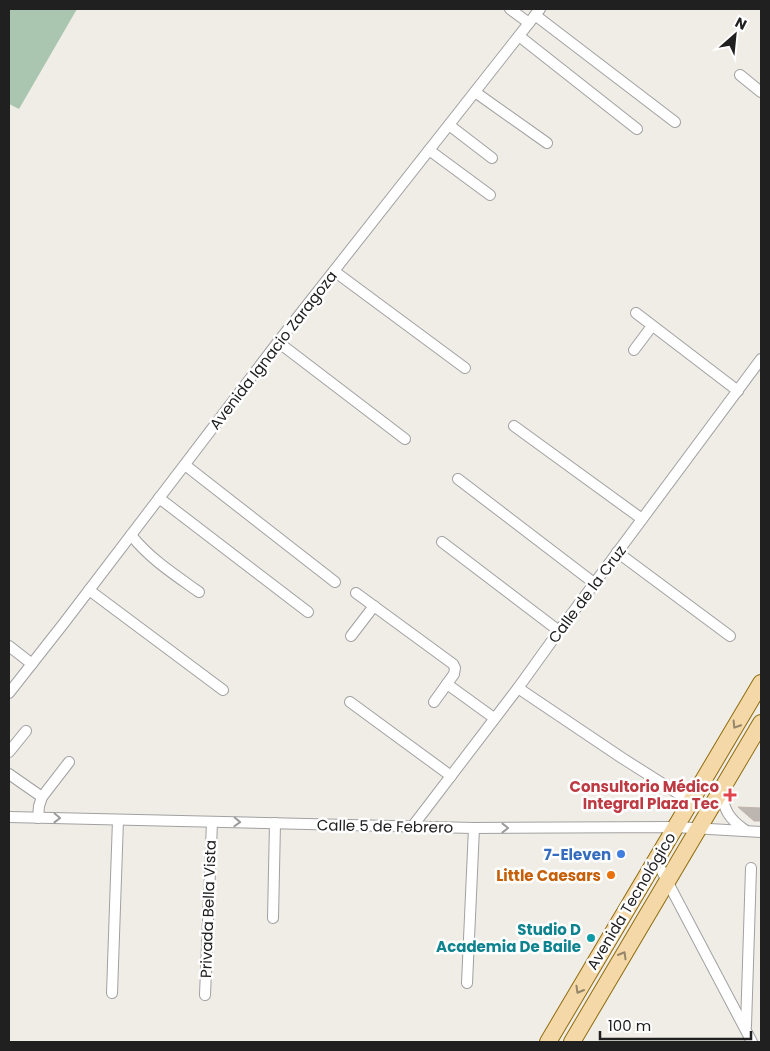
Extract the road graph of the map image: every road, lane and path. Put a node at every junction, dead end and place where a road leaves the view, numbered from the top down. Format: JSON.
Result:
{"nodes":[{"id":1,"x":510,"y":9,"type":"edge"},
{"id":2,"x":535,"y":16,"type":"edge"},
{"id":3,"x":519,"y":36,"type":"junction"},
{"id":4,"x":740,"y":75,"type":"dead end"},
{"id":5,"x":475,"y":92,"type":"junction"},
{"id":6,"x":761,"y":92,"type":"edge"},
{"id":7,"x":675,"y":122,"type":"dead end"},
{"id":8,"x":449,"y":125,"type":"junction"},
{"id":9,"x":637,"y":129,"type":"dead end"},
{"id":10,"x":547,"y":143,"type":"dead end"},
{"id":11,"x":429,"y":150,"type":"junction"},
{"id":12,"x":492,"y":158,"type":"dead end"},
{"id":13,"x":490,"y":196,"type":"dead end"},
{"id":14,"x":334,"y":271,"type":"junction"},
{"id":15,"x":636,"y":314,"type":"dead end"},
{"id":16,"x":652,"y":326,"type":"junction"},
{"id":17,"x":278,"y":342,"type":"junction"},
{"id":18,"x":634,"y":350,"type":"dead end"},
{"id":19,"x":761,"y":360,"type":"edge"},
{"id":20,"x":465,"y":368,"type":"dead end"},
{"id":21,"x":738,"y":391,"type":"junction"},
{"id":22,"x":514,"y":426,"type":"dead end"},
{"id":23,"x":405,"y":440,"type":"dead end"},
{"id":24,"x":185,"y":465,"type":"junction"},
{"id":25,"x":458,"y":479,"type":"dead end"},
{"id":26,"x":159,"y":498,"type":"junction"},
{"id":27,"x":642,"y":519,"type":"junction"},
{"id":28,"x":131,"y":535,"type":"junction"},
{"id":29,"x":442,"y":542,"type":"dead end"},
{"id":30,"x":617,"y":552,"type":"junction"},
{"id":31,"x":335,"y":582,"type":"dead end"},
{"id":32,"x":594,"y":583,"type":"junction"},
{"id":33,"x":89,"y":590,"type":"junction"},
{"id":34,"x":199,"y":592,"type":"dead end"},
{"id":35,"x":356,"y":593,"type":"dead end"},
{"id":36,"x":374,"y":606,"type":"junction"},
{"id":37,"x":308,"y":612,"type":"dead end"},
{"id":38,"x":559,"y":631,"type":"junction"},
{"id":39,"x":350,"y":636,"type":"dead end"},
{"id":40,"x":730,"y":636,"type":"dead end"},
{"id":41,"x":9,"y":646,"type":"edge"},
{"id":42,"x":32,"y":664,"type":"junction"},
{"id":43,"x":761,"y":683,"type":"edge"},
{"id":44,"x":447,"y":684,"type":"junction"},
{"id":45,"x":518,"y":688,"type":"junction"},
{"id":46,"x":223,"y":690,"type":"dead end"},
{"id":47,"x":9,"y":693,"type":"edge"},
{"id":48,"x":350,"y":702,"type":"dead end"},
{"id":49,"x":434,"y":702,"type":"dead end"},
{"id":50,"x":494,"y":718,"type":"junction"},
{"id":51,"x":761,"y":723,"type":"edge"},
{"id":52,"x":26,"y":731,"type":"dead end"},
{"id":53,"x":9,"y":752,"type":"edge"},
{"id":54,"x":70,"y":762,"type":"dead end"},
{"id":55,"x":9,"y":774,"type":"edge"},
{"id":56,"x":451,"y":776,"type":"junction"},
{"id":57,"x":721,"y":790,"type":"junction"},
{"id":58,"x":42,"y":797,"type":"junction"},
{"id":59,"x":690,"y":801,"type":"junction"},
{"id":60,"x":9,"y":817,"type":"edge"},
{"id":61,"x":38,"y":818,"type":"junction"},
{"id":62,"x":118,"y":820,"type":"junction"},
{"id":63,"x":212,"y":822,"type":"junction"},
{"id":64,"x":275,"y":824,"type":"junction"},
{"id":65,"x":412,"y":827,"type":"junction"},
{"id":66,"x":675,"y":827,"type":"junction"},
{"id":67,"x":474,"y":828,"type":"junction"},
{"id":68,"x":699,"y":828,"type":"junction"},
{"id":69,"x":746,"y":830,"type":"junction"},
{"id":70,"x":761,"y":832,"type":"edge"},
{"id":71,"x":656,"y":860,"type":"junction"},
{"id":72,"x":751,"y":868,"type":"dead end"},
{"id":73,"x":667,"y":880,"type":"junction"},
{"id":74,"x":273,"y":918,"type":"dead end"},
{"id":75,"x":467,"y":982,"type":"dead end"},
{"id":76,"x":112,"y":993,"type":"dead end"},
{"id":77,"x":205,"y":996,"type":"dead end"},
{"id":78,"x":746,"y":1029,"type":"junction"},
{"id":79,"x":548,"y":1042,"type":"edge"},
{"id":80,"x":572,"y":1042,"type":"edge"},
{"id":81,"x":752,"y":1042,"type":"edge"}],
"edges":[{"from":1,"to":2,"type":"street"},
{"from":2,"to":3,"type":"street","name":"Avenida Ignacio Zaragoza"},
{"from":2,"to":7,"type":"street"},
{"from":3,"to":5,"type":"street","name":"Avenida Ignacio Zaragoza"},
{"from":3,"to":9,"type":"street"},
{"from":4,"to":6,"type":"street"},
{"from":5,"to":8,"type":"street","name":"Avenida Ignacio Zaragoza"},
{"from":5,"to":10,"type":"street"},
{"from":8,"to":11,"type":"street","name":"Avenida Ignacio Zaragoza"},
{"from":8,"to":12,"type":"street"},
{"from":11,"to":13,"type":"street"},
{"from":11,"to":14,"type":"street","name":"Avenida Ignacio Zaragoza"},
{"from":14,"to":17,"type":"street","name":"Avenida Ignacio Zaragoza"},
{"from":14,"to":20,"type":"street"},
{"from":15,"to":16,"type":"street"},
{"from":16,"to":18,"type":"street"},
{"from":16,"to":21,"type":"street"},
{"from":17,"to":23,"type":"street"},
{"from":17,"to":24,"type":"street","name":"Avenida Ignacio Zaragoza"},
{"from":19,"to":21,"type":"street","name":"Calle de la Cruz"},
{"from":21,"to":27,"type":"street","name":"Calle de la Cruz"},
{"from":22,"to":27,"type":"street"},
{"from":24,"to":26,"type":"street","name":"Avenida Ignacio Zaragoza"},
{"from":24,"to":31,"type":"street"},
{"from":25,"to":32,"type":"street"},
{"from":26,"to":28,"type":"street","name":"Avenida Ignacio Zaragoza"},
{"from":26,"to":37,"type":"street"},
{"from":27,"to":30,"type":"street","name":"Calle de la Cruz"},
{"from":28,"to":33,"type":"street","name":"Avenida Ignacio Zaragoza"},
{"from":28,"to":34,"type":"street"},
{"from":29,"to":38,"type":"street"},
{"from":30,"to":32,"type":"street","name":"Calle de la Cruz"},
{"from":30,"to":40,"type":"street"},
{"from":32,"to":38,"type":"street","name":"Calle de la Cruz"},
{"from":33,"to":42,"type":"street","name":"Avenida Ignacio Zaragoza"},
{"from":33,"to":46,"type":"street"},
{"from":35,"to":36,"type":"street"},
{"from":36,"to":39,"type":"street"},
{"from":36,"to":44,"type":"street"},
{"from":38,"to":45,"type":"street","name":"Calle de la Cruz"},
{"from":41,"to":42,"type":"street"},
{"from":42,"to":47,"type":"street","name":"Avenida Ignacio Zaragoza"},
{"from":43,"to":59,"type":"main road","name":"Avenida Tecnológico","one_way":true},
{"from":44,"to":49,"type":"street"},
{"from":44,"to":50,"type":"street"},
{"from":45,"to":50,"type":"street","name":"Calle de la Cruz"},
{"from":45,"to":59,"type":"street"},
{"from":48,"to":56,"type":"street"},
{"from":50,"to":56,"type":"street","name":"Calle de la Cruz"},
{"from":51,"to":57,"type":"main road","name":"Avenida Tecnológico"},
{"from":52,"to":53,"type":"street"},
{"from":54,"to":58,"type":"street"},
{"from":55,"to":58,"type":"street"},
{"from":56,"to":65,"type":"street","name":"Calle de la Cruz"},
{"from":57,"to":68,"type":"main road","name":"Avenida Tecnológico"},
{"from":57,"to":69,"type":"street"},
{"from":58,"to":61,"type":"street"},
{"from":59,"to":66,"type":"main road","name":"Avenida Tecnológico"},
{"from":60,"to":61,"type":"street","name":"Calle 5 de Febrero"},
{"from":61,"to":62,"type":"street","name":"Calle 5 de Febrero","one_way":true},
{"from":62,"to":63,"type":"street","name":"Calle 5 de Febrero"},
{"from":62,"to":76,"type":"street"},
{"from":63,"to":64,"type":"street","name":"Calle 5 de Febrero","one_way":true},
{"from":63,"to":77,"type":"street","name":"Privada Bella Vista"},
{"from":64,"to":65,"type":"street","name":"Calle 5 de Febrero"},
{"from":64,"to":74,"type":"street"},
{"from":65,"to":67,"type":"street","name":"Calle 5 de Febrero"},
{"from":67,"to":66,"type":"street","name":"Calle 5 de Febrero","one_way":true},
{"from":66,"to":68,"type":"street","name":"Calle 5 de Febrero"},
{"from":66,"to":71,"type":"main road","name":"Avenida Tecnológico"},
{"from":67,"to":75,"type":"street"},
{"from":68,"to":69,"type":"street","name":"Calle 5 de Febrero"},
{"from":68,"to":73,"type":"main road","name":"Avenida Tecnológico"},
{"from":69,"to":70,"type":"street","name":"Calle 5 de Febrero"},
{"from":71,"to":73,"type":"street"},
{"from":71,"to":79,"type":"main road","name":"Avenida Tecnológico","one_way":true},
{"from":72,"to":78,"type":"street"},
{"from":73,"to":78,"type":"street"},
{"from":80,"to":73,"type":"main road","name":"Avenida Tecnológico","one_way":true},
{"from":78,"to":81,"type":"street"}]}
